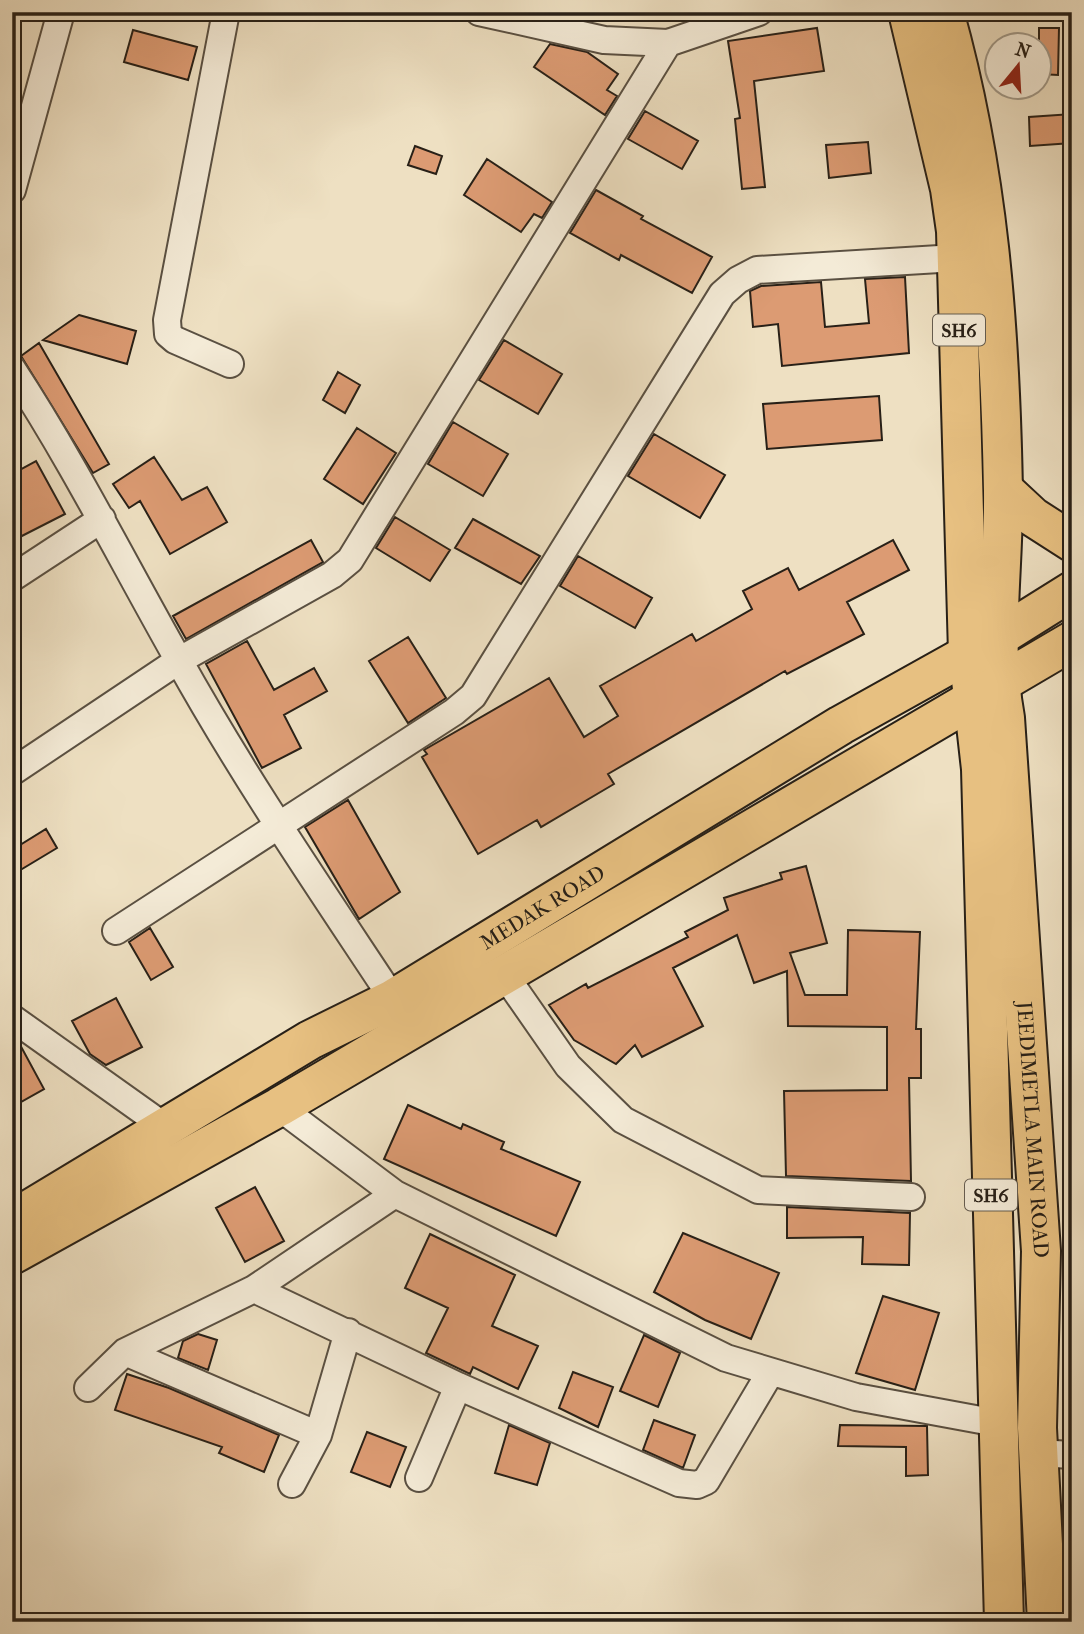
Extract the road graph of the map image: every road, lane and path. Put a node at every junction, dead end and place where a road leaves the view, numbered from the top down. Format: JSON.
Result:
{"nodes":[{"id":1,"x":61,"y":12,"type":"edge"},
{"id":2,"x":226,"y":12,"type":"edge"},
{"id":3,"x":480,"y":12,"type":"edge"},
{"id":4,"x":759,"y":12,"type":"edge"},
{"id":5,"x":908,"y":12,"type":"edge"},
{"id":6,"x":944,"y":12,"type":"edge"},
{"id":7,"x":668,"y":43,"type":"junction"},
{"id":8,"x":12,"y":190,"type":"edge"},
{"id":9,"x":956,"y":258,"type":"junction"},
{"id":10,"x":230,"y":364,"type":"dead end"},
{"id":11,"x":17,"y":385,"type":"edge"},
{"id":12,"x":1003,"y":489,"type":"junction"},
{"id":13,"x":102,"y":519,"type":"junction"},
{"id":14,"x":1072,"y":542,"type":"edge"},
{"id":15,"x":12,"y":578,"type":"edge"},
{"id":16,"x":1072,"y":591,"type":"edge"},
{"id":17,"x":1072,"y":641,"type":"edge"},
{"id":18,"x":983,"y":645,"type":"junction"},
{"id":19,"x":178,"y":661,"type":"junction"},
{"id":20,"x":987,"y":693,"type":"junction"},
{"id":21,"x":12,"y":772,"type":"edge"},
{"id":22,"x":278,"y":826,"type":"junction"},
{"id":23,"x":116,"y":931,"type":"dead end"},
{"id":24,"x":504,"y":974,"type":"junction"},
{"id":25,"x":393,"y":999,"type":"junction"},
{"id":26,"x":12,"y":1018,"type":"edge"},
{"id":27,"x":208,"y":1102,"type":"junction"},
{"id":28,"x":279,"y":1107,"type":"junction"},
{"id":29,"x":168,"y":1129,"type":"junction"},
{"id":30,"x":225,"y":1136,"type":"junction"},
{"id":31,"x":395,"y":1194,"type":"junction"},
{"id":32,"x":911,"y":1197,"type":"dead end"},
{"id":33,"x":12,"y":1220,"type":"edge"},
{"id":34,"x":12,"y":1255,"type":"edge"},
{"id":35,"x":254,"y":1289,"type":"junction"},
{"id":36,"x":348,"y":1332,"type":"junction"},
{"id":37,"x":125,"y":1352,"type":"junction"},
{"id":38,"x":770,"y":1373,"type":"junction"},
{"id":39,"x":458,"y":1386,"type":"junction"},
{"id":40,"x":88,"y":1388,"type":"dead end"},
{"id":41,"x":997,"y":1423,"type":"junction"},
{"id":42,"x":318,"y":1435,"type":"junction"},
{"id":43,"x":1055,"y":1454,"type":"edge"},
{"id":44,"x":419,"y":1479,"type":"dead end"},
{"id":45,"x":292,"y":1484,"type":"dead end"},
{"id":46,"x":1004,"y":1622,"type":"edge"},
{"id":47,"x":1047,"y":1622,"type":"edge"}],
"edges":[{"from":1,"to":8,"type":"street"},
{"from":2,"to":10,"type":"street"},
{"from":3,"to":7,"type":"street"},
{"from":4,"to":7,"type":"street"},
{"from":5,"to":9,"type":"main road","number":"SH6"},
{"from":6,"to":12,"type":"main road","number":"SH6"},
{"from":7,"to":19,"type":"street"},
{"from":9,"to":18,"type":"main road","number":"SH6"},
{"from":9,"to":22,"type":"street"},
{"from":11,"to":13,"type":"street"},
{"from":12,"to":14,"type":"main road"},
{"from":12,"to":18,"type":"main road","number":"SH6"},
{"from":13,"to":15,"type":"street"},
{"from":13,"to":19,"type":"street"},
{"from":16,"to":18,"type":"main road","name":"MEDAK ROAD"},
{"from":17,"to":20,"type":"main road"},
{"from":18,"to":20,"type":"main road"},
{"from":18,"to":25,"type":"main road","name":"MEDAK ROAD"},
{"from":19,"to":21,"type":"street"},
{"from":19,"to":22,"type":"street"},
{"from":20,"to":24,"type":"main road"},
{"from":20,"to":41,"type":"main road","name":"JEEDIMETLA MAIN ROAD","number":"SH6"},
{"from":20,"to":43,"type":"main road","name":"JEEDIMETLA MAIN ROAD","number":"SH6"},
{"from":22,"to":23,"type":"street"},
{"from":22,"to":25,"type":"street"},
{"from":24,"to":28,"type":"main road"},
{"from":24,"to":32,"type":"street"},
{"from":25,"to":27,"type":"main road","name":"MEDAK ROAD"},
{"from":26,"to":29,"type":"street"},
{"from":27,"to":29,"type":"main road","name":"MEDAK ROAD"},
{"from":27,"to":30,"type":"main road"},
{"from":28,"to":30,"type":"main road"},
{"from":28,"to":31,"type":"street"},
{"from":29,"to":33,"type":"main road","name":"MEDAK ROAD"},
{"from":30,"to":34,"type":"main road"},
{"from":31,"to":35,"type":"street"},
{"from":31,"to":38,"type":"street"},
{"from":35,"to":36,"type":"street"},
{"from":35,"to":37,"type":"street"},
{"from":36,"to":39,"type":"street"},
{"from":36,"to":42,"type":"street"},
{"from":37,"to":40,"type":"street"},
{"from":37,"to":42,"type":"street"},
{"from":38,"to":39,"type":"street"},
{"from":38,"to":41,"type":"street"},
{"from":39,"to":44,"type":"street"},
{"from":41,"to":46,"type":"main road","name":"JEEDIMETLA MAIN ROAD","number":"SH6"},
{"from":42,"to":45,"type":"street"},
{"from":43,"to":47,"type":"main road","name":"JEEDIMETLA MAIN ROAD","number":"SH6"}]}
